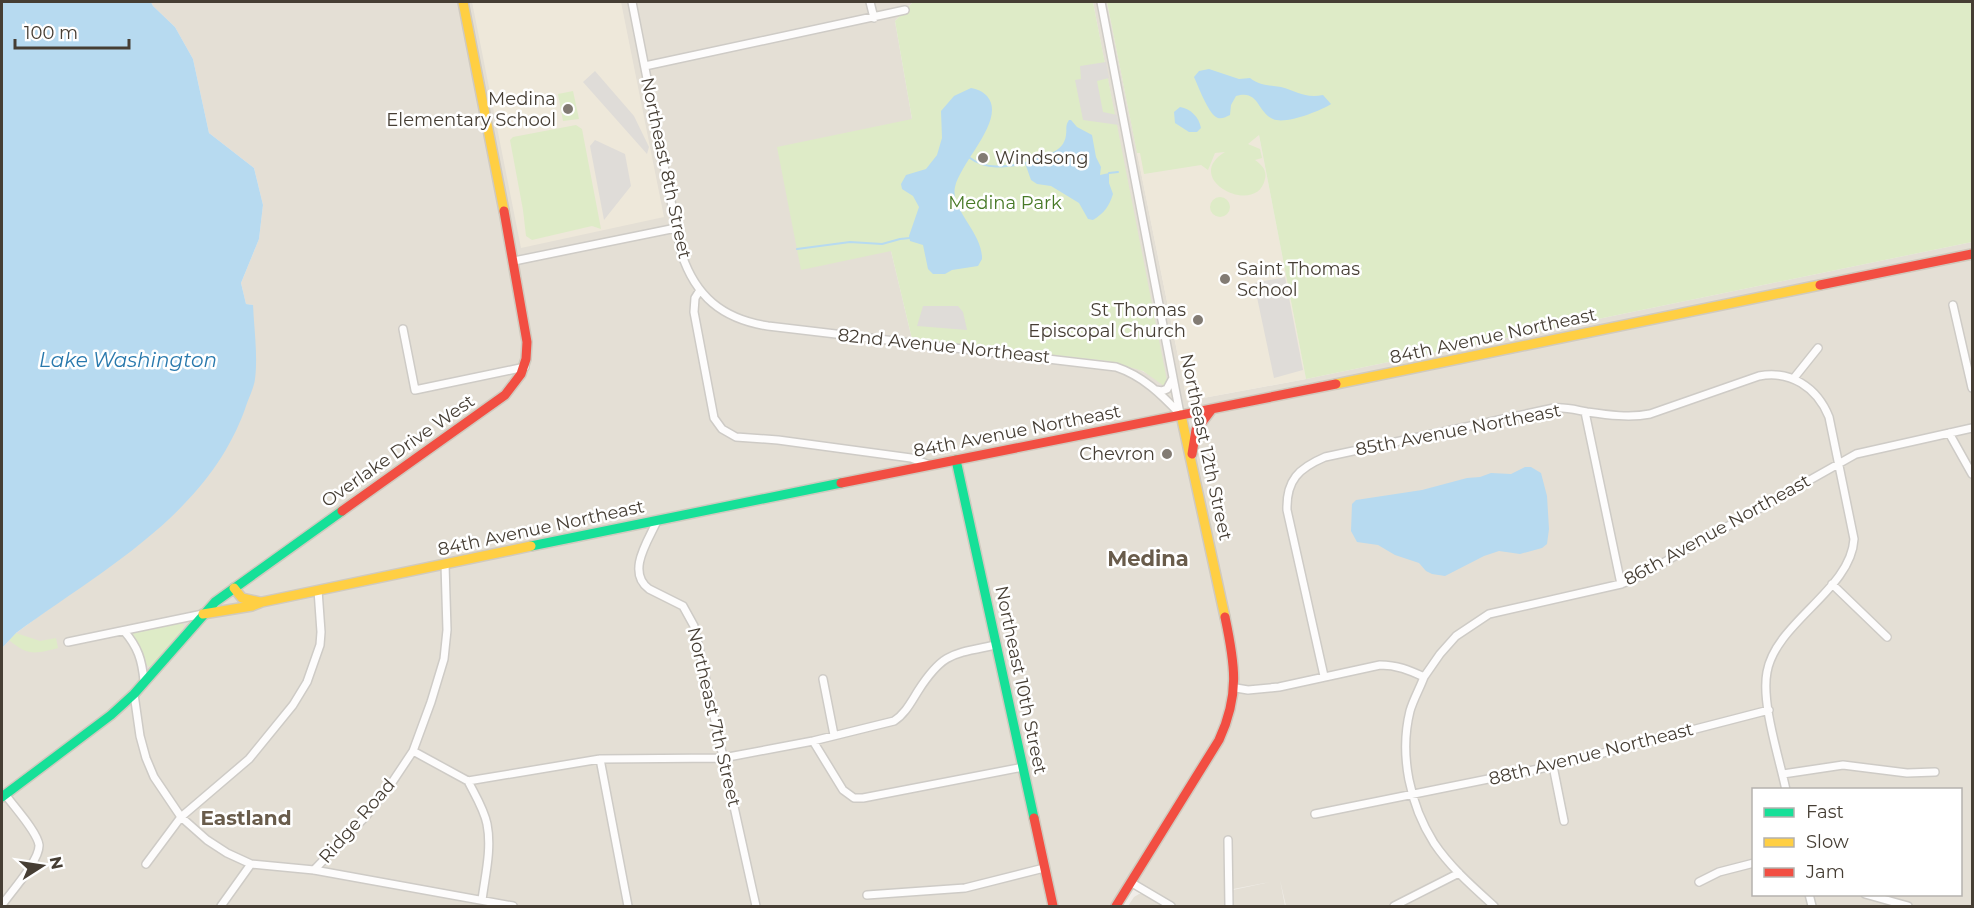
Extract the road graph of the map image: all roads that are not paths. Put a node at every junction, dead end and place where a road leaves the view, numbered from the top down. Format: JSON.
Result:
{"nodes":[{"id":1,"x":463,"y":2,"type":"edge"},
{"id":2,"x":632,"y":2,"type":"edge"},
{"id":3,"x":870,"y":2,"type":"edge"},
{"id":4,"x":1101,"y":2,"type":"edge"},
{"id":5,"x":905,"y":10,"type":"dead end"},
{"id":6,"x":874,"y":18,"type":"junction"},
{"id":7,"x":645,"y":66,"type":"junction"},
{"id":8,"x":676,"y":228,"type":"junction"},
{"id":9,"x":1972,"y":254,"type":"edge"},
{"id":10,"x":514,"y":261,"type":"junction"},
{"id":11,"x":700,"y":290,"type":"junction"},
{"id":12,"x":1953,"y":305,"type":"dead end"},
{"id":13,"x":403,"y":329,"type":"dead end"},
{"id":14,"x":1818,"y":348,"type":"dead end"},
{"id":15,"x":525,"y":368,"type":"junction"},
{"id":16,"x":1174,"y":376,"type":"junction"},
{"id":17,"x":1794,"y":378,"type":"junction"},
{"id":18,"x":1972,"y":388,"type":"edge"},
{"id":19,"x":1156,"y":390,"type":"junction"},
{"id":20,"x":1212,"y":409,"type":"junction"},
{"id":21,"x":1586,"y":412,"type":"junction"},
{"id":22,"x":1180,"y":415,"type":"junction"},
{"id":23,"x":1972,"y":428,"type":"edge"},
{"id":24,"x":1949,"y":433,"type":"junction"},
{"id":25,"x":956,"y":460,"type":"junction"},
{"id":26,"x":1838,"y":462,"type":"junction"},
{"id":27,"x":1191,"y":463,"type":"junction"},
{"id":28,"x":930,"y":465,"type":"junction"},
{"id":29,"x":1972,"y":474,"type":"edge"},
{"id":30,"x":657,"y":521,"type":"junction"},
{"id":31,"x":446,"y":564,"type":"junction"},
{"id":32,"x":1621,"y":584,"type":"junction"},
{"id":33,"x":1832,"y":584,"type":"junction"},
{"id":34,"x":234,"y":588,"type":"junction"},
{"id":35,"x":318,"y":590,"type":"junction"},
{"id":36,"x":262,"y":602,"type":"junction"},
{"id":37,"x":203,"y":614,"type":"junction"},
{"id":38,"x":124,"y":631,"type":"junction"},
{"id":39,"x":1887,"y":637,"type":"dead end"},
{"id":40,"x":68,"y":642,"type":"dead end"},
{"id":41,"x":996,"y":645,"type":"junction"},
{"id":42,"x":1324,"y":676,"type":"junction"},
{"id":43,"x":1424,"y":677,"type":"junction"},
{"id":44,"x":823,"y":680,"type":"dead end"},
{"id":45,"x":144,"y":681,"type":"junction"},
{"id":46,"x":1236,"y":688,"type":"junction"},
{"id":47,"x":134,"y":694,"type":"junction"},
{"id":48,"x":1769,"y":710,"type":"junction"},
{"id":49,"x":834,"y":735,"type":"junction"},
{"id":50,"x":813,"y":741,"type":"junction"},
{"id":51,"x":413,"y":751,"type":"junction"},
{"id":52,"x":723,"y":758,"type":"junction"},
{"id":53,"x":600,"y":759,"type":"junction"},
{"id":54,"x":1553,"y":766,"type":"junction"},
{"id":55,"x":1023,"y":767,"type":"junction"},
{"id":56,"x":1935,"y":772,"type":"dead end"},
{"id":57,"x":1783,"y":774,"type":"junction"},
{"id":58,"x":468,"y":781,"type":"junction"},
{"id":59,"x":1786,"y":788,"type":"edge"},
{"id":60,"x":1412,"y":795,"type":"junction"},
{"id":61,"x":3,"y":796,"type":"edge"},
{"id":62,"x":1315,"y":814,"type":"dead end"},
{"id":63,"x":181,"y":817,"type":"junction"},
{"id":64,"x":1564,"y":821,"type":"dead end"},
{"id":65,"x":1228,"y":840,"type":"dead end"},
{"id":66,"x":1752,"y":863,"type":"edge"},
{"id":67,"x":146,"y":864,"type":"dead end"},
{"id":68,"x":251,"y":864,"type":"junction"},
{"id":69,"x":1044,"y":868,"type":"junction"},
{"id":70,"x":314,"y":870,"type":"junction"},
{"id":71,"x":1459,"y":873,"type":"junction"},
{"id":72,"x":1699,"y":882,"type":"dead end"},
{"id":73,"x":1132,"y":883,"type":"junction"},
{"id":74,"x":867,"y":895,"type":"dead end"},
{"id":75,"x":1872,"y":896,"type":"edge"},
{"id":76,"x":482,"y":900,"type":"junction"},
{"id":77,"x":2,"y":904,"type":"edge"},
{"id":78,"x":221,"y":906,"type":"edge"},
{"id":79,"x":513,"y":906,"type":"edge"},
{"id":80,"x":628,"y":906,"type":"edge"},
{"id":81,"x":756,"y":906,"type":"edge"},
{"id":82,"x":1053,"y":906,"type":"edge"},
{"id":83,"x":1116,"y":906,"type":"edge"},
{"id":84,"x":1171,"y":906,"type":"edge"},
{"id":85,"x":1229,"y":906,"type":"edge"},
{"id":86,"x":1394,"y":906,"type":"edge"},
{"id":87,"x":1494,"y":906,"type":"edge"},
{"id":88,"x":1908,"y":906,"type":"edge"}],
"edges":[{"from":1,"to":10,"type":"main road"},
{"from":2,"to":7,"type":"street","name":"Northeast 8th Street"},
{"from":3,"to":6,"type":"street"},
{"from":4,"to":16,"type":"street","name":"Northeast 12th Street"},
{"from":5,"to":6,"type":"street"},
{"from":6,"to":7,"type":"street"},
{"from":7,"to":8,"type":"street","name":"Northeast 8th Street"},
{"from":8,"to":10,"type":"street"},
{"from":8,"to":11,"type":"street","name":"Northeast 8th Street"},
{"from":9,"to":20,"type":"main road","name":"84th Avenue Northeast"},
{"from":10,"to":15,"type":"main road"},
{"from":11,"to":19,"type":"street","name":"82nd Avenue Northeast"},
{"from":11,"to":28,"type":"street"},
{"from":12,"to":18,"type":"street"},
{"from":13,"to":15,"type":"street"},
{"from":14,"to":17,"type":"street"},
{"from":15,"to":34,"type":"main road","name":"Overlake Drive West"},
{"from":16,"to":19,"type":"street"},
{"from":16,"to":22,"type":"street","name":"Northeast 12th Street"},
{"from":17,"to":21,"type":"street","name":"85th Avenue Northeast"},
{"from":17,"to":26,"type":"street"},
{"from":19,"to":22,"type":"street","name":"82nd Avenue Northeast"},
{"from":20,"to":22,"type":"main road","name":"84th Avenue Northeast"},
{"from":20,"to":27,"type":"main road"},
{"from":21,"to":32,"type":"street"},
{"from":21,"to":42,"type":"street","name":"85th Avenue Northeast"},
{"from":22,"to":25,"type":"main road","name":"84th Avenue Northeast"},
{"from":22,"to":27,"type":"main road","name":"Northeast 12th Street"},
{"from":23,"to":24,"type":"street","name":"86th Avenue Northeast"},
{"from":24,"to":26,"type":"street","name":"86th Avenue Northeast"},
{"from":24,"to":29,"type":"street"},
{"from":25,"to":28,"type":"main road","name":"84th Avenue Northeast"},
{"from":25,"to":41,"type":"main road","name":"Northeast 10th Street"},
{"from":26,"to":32,"type":"street","name":"86th Avenue Northeast"},
{"from":26,"to":33,"type":"street"},
{"from":27,"to":46,"type":"main road","name":"Northeast 12th Street"},
{"from":28,"to":30,"type":"main road","name":"84th Avenue Northeast"},
{"from":30,"to":31,"type":"main road","name":"84th Avenue Northeast"},
{"from":30,"to":52,"type":"street","name":"Northeast 7th Street"},
{"from":31,"to":35,"type":"main road","name":"84th Avenue Northeast"},
{"from":31,"to":51,"type":"street","name":"Ridge Road"},
{"from":32,"to":43,"type":"street","name":"86th Avenue Northeast"},
{"from":33,"to":39,"type":"street"},
{"from":33,"to":48,"type":"street"},
{"from":34,"to":36,"type":"main road"},
{"from":34,"to":37,"type":"main road","name":"Overlake Drive West"},
{"from":35,"to":36,"type":"main road","name":"84th Avenue Northeast"},
{"from":35,"to":63,"type":"street"},
{"from":36,"to":37,"type":"main road","name":"84th Avenue Northeast"},
{"from":37,"to":38,"type":"street","name":"84th Avenue Northeast"},
{"from":37,"to":45,"type":"main road","name":"Overlake Drive West"},
{"from":38,"to":40,"type":"street","name":"84th Avenue Northeast"},
{"from":38,"to":45,"type":"street"},
{"from":41,"to":49,"type":"street"},
{"from":41,"to":55,"type":"main road","name":"Northeast 10th Street"},
{"from":42,"to":43,"type":"street"},
{"from":42,"to":46,"type":"street"},
{"from":43,"to":60,"type":"street","name":"86th Avenue Northeast"},
{"from":44,"to":49,"type":"street"},
{"from":45,"to":47,"type":"main road","name":"Overlake Drive West"},
{"from":46,"to":73,"type":"main road","name":"Northeast 12th Street"},
{"from":47,"to":61,"type":"main road","name":"Overlake Drive West"},
{"from":47,"to":63,"type":"street"},
{"from":48,"to":54,"type":"street","name":"88th Avenue Northeast"},
{"from":48,"to":57,"type":"street"},
{"from":49,"to":50,"type":"street"},
{"from":50,"to":52,"type":"street"},
{"from":50,"to":55,"type":"street"},
{"from":51,"to":58,"type":"street"},
{"from":51,"to":70,"type":"street","name":"Ridge Road"},
{"from":52,"to":53,"type":"street"},
{"from":52,"to":81,"type":"street","name":"Northeast 7th Street"},
{"from":53,"to":58,"type":"street"},
{"from":53,"to":80,"type":"street"},
{"from":54,"to":60,"type":"street","name":"88th Avenue Northeast"},
{"from":54,"to":64,"type":"street"},
{"from":55,"to":69,"type":"main road","name":"Northeast 10th Street"},
{"from":56,"to":57,"type":"street"},
{"from":57,"to":59,"type":"street"},
{"from":58,"to":76,"type":"street"},
{"from":60,"to":62,"type":"street","name":"88th Avenue Northeast"},
{"from":60,"to":71,"type":"street","name":"86th Avenue Northeast"},
{"from":61,"to":77,"type":"street"},
{"from":63,"to":67,"type":"street"},
{"from":63,"to":68,"type":"street"},
{"from":65,"to":85,"type":"street"},
{"from":66,"to":72,"type":"street"},
{"from":68,"to":70,"type":"street"},
{"from":68,"to":78,"type":"street"},
{"from":69,"to":74,"type":"street"},
{"from":69,"to":82,"type":"main road","name":"Northeast 10th Street"},
{"from":70,"to":76,"type":"street"},
{"from":71,"to":86,"type":"street"},
{"from":71,"to":87,"type":"street","name":"86th Avenue Northeast"},
{"from":73,"to":83,"type":"main road","name":"Northeast 12th Street"},
{"from":73,"to":84,"type":"street"},
{"from":75,"to":88,"type":"street"},
{"from":76,"to":79,"type":"street"}]}
